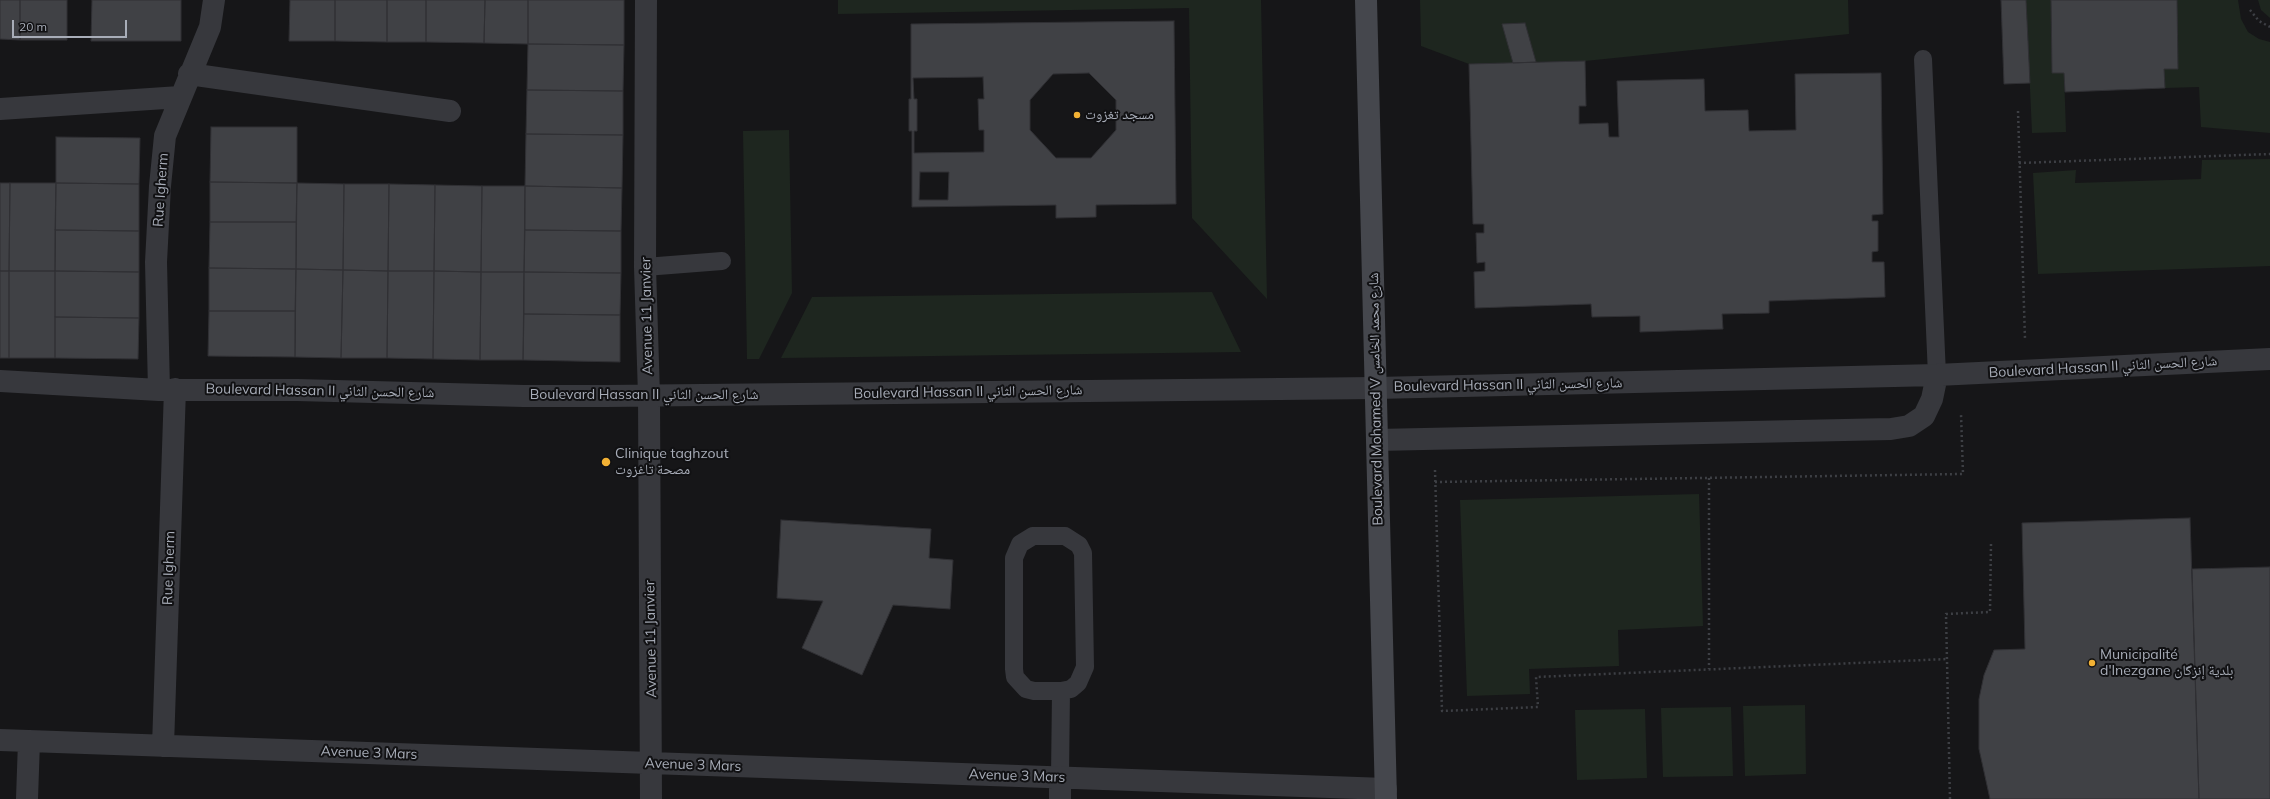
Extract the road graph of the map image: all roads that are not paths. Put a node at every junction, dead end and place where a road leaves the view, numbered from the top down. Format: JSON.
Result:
{"nodes":[{"id":1,"x":214,"y":0,"type":"edge"},
{"id":2,"x":646,"y":0,"type":"edge"},
{"id":3,"x":1366,"y":0,"type":"edge"},
{"id":4,"x":1923,"y":59,"type":"dead end"},
{"id":5,"x":189,"y":74,"type":"junction"},
{"id":6,"x":180,"y":97,"type":"junction"},
{"id":7,"x":0,"y":109,"type":"edge"},
{"id":8,"x":450,"y":111,"type":"dead end"},
{"id":9,"x":722,"y":260,"type":"dead end"},
{"id":10,"x":645,"y":267,"type":"junction"},
{"id":11,"x":2270,"y":359,"type":"edge"},
{"id":12,"x":1937,"y":375,"type":"junction"},
{"id":13,"x":0,"y":381,"type":"edge"},
{"id":14,"x":1376,"y":388,"type":"junction"},
{"id":15,"x":167,"y":390,"type":"junction"},
{"id":16,"x":649,"y":396,"type":"junction"},
{"id":17,"x":1377,"y":440,"type":"junction"},
{"id":18,"x":1061,"y":691,"type":"junction"},
{"id":19,"x":0,"y":740,"type":"edge"},
{"id":20,"x":29,"y":741,"type":"junction"},
{"id":21,"x":163,"y":746,"type":"junction"},
{"id":22,"x":652,"y":764,"type":"junction"},
{"id":23,"x":1060,"y":777,"type":"junction"},
{"id":24,"x":1386,"y":794,"type":"edge"},
{"id":25,"x":26,"y":799,"type":"edge"},
{"id":26,"x":651,"y":799,"type":"edge"},
{"id":27,"x":1060,"y":799,"type":"edge"}],
"edges":[{"from":1,"to":5,"type":"street","name":"Rue Igherm"},
{"from":2,"to":10,"type":"street","name":"Avenue 11 Janvier"},
{"from":3,"to":14,"type":"street","name":"Boulevard Mohamed V شارع محمد الخامس"},
{"from":4,"to":12,"type":"lane"},
{"from":5,"to":6,"type":"street","name":"Rue Igherm"},
{"from":5,"to":8,"type":"street"},
{"from":6,"to":7,"type":"street"},
{"from":6,"to":15,"type":"street","name":"Rue Igherm"},
{"from":9,"to":10,"type":"lane"},
{"from":10,"to":16,"type":"street","name":"Avenue 11 Janvier"},
{"from":11,"to":12,"type":"street","name":"Boulevard Hassan II شارع الحسن الثاني"},
{"from":12,"to":14,"type":"street","name":"Boulevard Hassan II شارع الحسن الثاني"},
{"from":12,"to":17,"type":"street"},
{"from":13,"to":15,"type":"street","name":"Boulevard Hassan II شارع الحسن الثاني"},
{"from":14,"to":16,"type":"street","name":"Boulevard Hassan II شارع الحسن الثاني"},
{"from":14,"to":17,"type":"street","name":"Boulevard Mohamed V شارع محمد الخامس"},
{"from":15,"to":16,"type":"street","name":"Boulevard Hassan II شارع الحسن الثاني"},
{"from":15,"to":21,"type":"street","name":"Rue Igherm"},
{"from":16,"to":22,"type":"street","name":"Avenue 11 Janvier"},
{"from":17,"to":24,"type":"street","name":"Boulevard Mohamed V شارع محمد الخامس"},
{"from":18,"to":18,"type":"lane"},
{"from":18,"to":23,"type":"lane"},
{"from":19,"to":20,"type":"street","name":"Avenue 3 Mars"},
{"from":20,"to":21,"type":"street","name":"Avenue 3 Mars"},
{"from":20,"to":25,"type":"street"},
{"from":21,"to":22,"type":"street","name":"Avenue 3 Mars"},
{"from":22,"to":23,"type":"street","name":"Avenue 3 Mars"},
{"from":22,"to":26,"type":"street","name":"Avenue 11 Janvier"},
{"from":23,"to":24,"type":"street","name":"Avenue 3 Mars"},
{"from":23,"to":27,"type":"street"}]}
